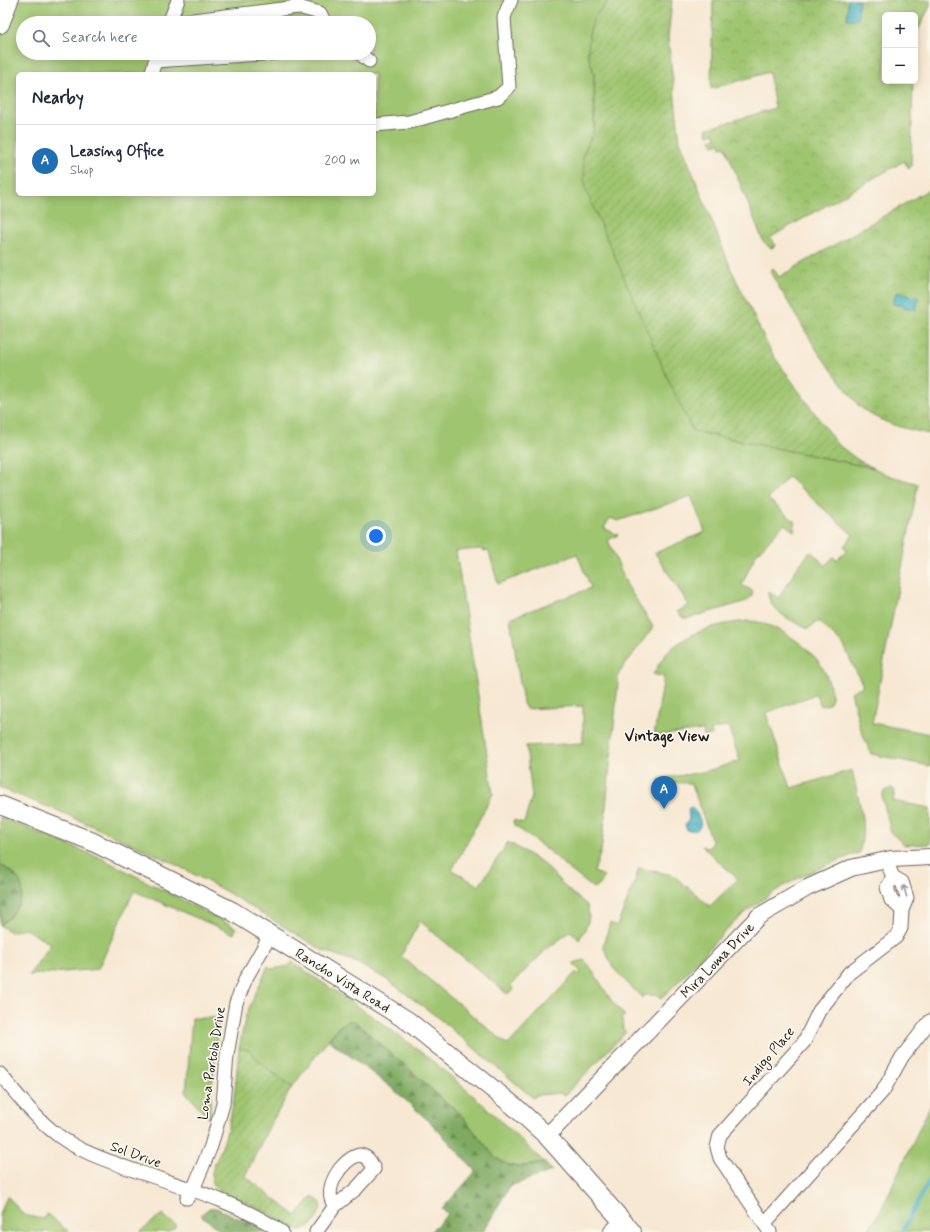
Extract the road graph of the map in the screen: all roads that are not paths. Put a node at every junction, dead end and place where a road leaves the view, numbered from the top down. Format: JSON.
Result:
{"nodes":[{"id":1,"x":9,"y":0,"type":"edge"},
{"id":2,"x":178,"y":0,"type":"edge"},
{"id":3,"x":511,"y":0,"type":"edge"},
{"id":4,"x":298,"y":4,"type":"edge"},
{"id":5,"x":172,"y":16,"type":"edge"},
{"id":6,"x":217,"y":16,"type":"edge"},
{"id":7,"x":322,"y":16,"type":"edge"},
{"id":8,"x":0,"y":24,"type":"edge"},
{"id":9,"x":155,"y":60,"type":"edge"},
{"id":10,"x":152,"y":72,"type":"edge"},
{"id":11,"x":376,"y":125,"type":"edge"},
{"id":12,"x":0,"y":805,"type":"edge"},
{"id":13,"x":930,"y":857,"type":"edge"},
{"id":14,"x":886,"y":860,"type":"junction"},
{"id":15,"x":271,"y":934,"type":"junction"},
{"id":16,"x":930,"y":1021,"type":"edge"},
{"id":17,"x":0,"y":1074,"type":"edge"},
{"id":18,"x":547,"y":1136,"type":"junction"},
{"id":19,"x":190,"y":1194,"type":"junction"},
{"id":20,"x":335,"y":1206,"type":"dead end"},
{"id":21,"x":621,"y":1228,"type":"edge"},
{"id":22,"x":767,"y":1228,"type":"edge"},
{"id":23,"x":282,"y":1232,"type":"edge"},
{"id":24,"x":316,"y":1232,"type":"edge"}],
"edges":[{"from":1,"to":8,"type":"main road"},
{"from":2,"to":5,"type":"street"},
{"from":3,"to":11,"type":"street"},
{"from":4,"to":6,"type":"street"},
{"from":4,"to":7,"type":"street"},
{"from":9,"to":10,"type":"street"},
{"from":12,"to":15,"type":"main road","name":"Rancho Vista Road"},
{"from":13,"to":14,"type":"street","name":"Mira Loma Drive"},
{"from":14,"to":18,"type":"street","name":"Mira Loma Drive"},
{"from":14,"to":22,"type":"street","name":"Indigo Place"},
{"from":15,"to":18,"type":"main road","name":"Rancho Vista Road"},
{"from":15,"to":19,"type":"street","name":"Loma Portola Drive"},
{"from":16,"to":22,"type":"street"},
{"from":17,"to":19,"type":"street","name":"Sol Drive"},
{"from":18,"to":21,"type":"main road","name":"Rancho Vista Road"},
{"from":19,"to":23,"type":"street","name":"Sol Drive"},
{"from":20,"to":24,"type":"street"}]}
